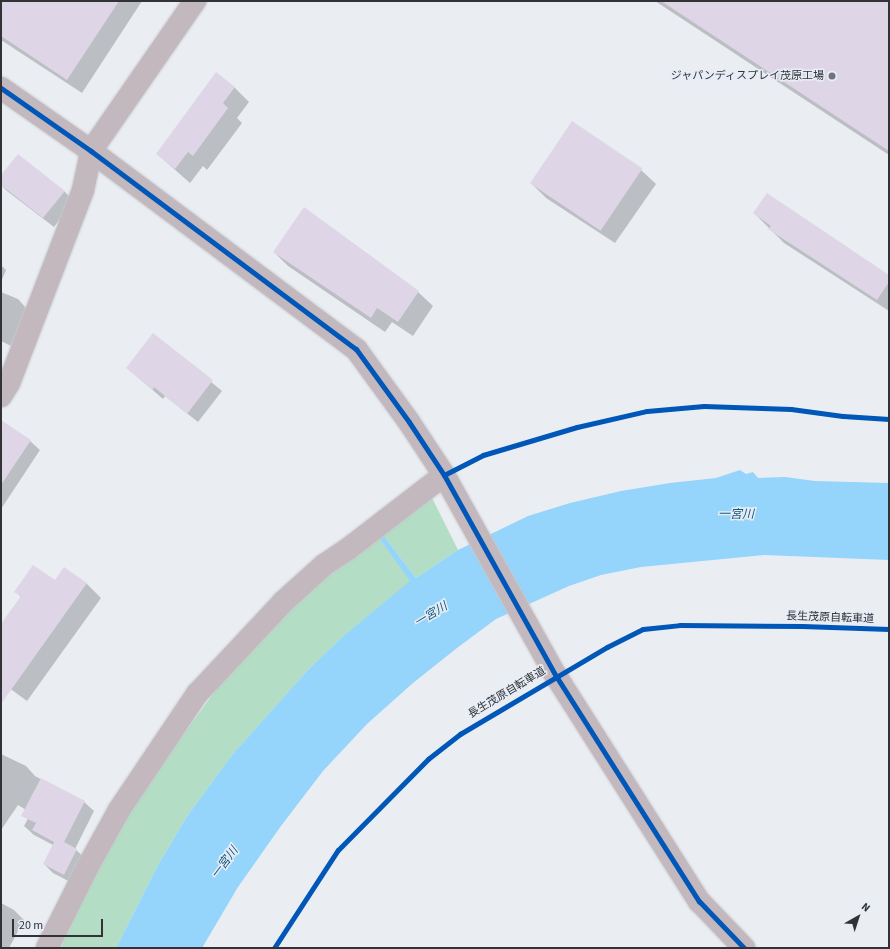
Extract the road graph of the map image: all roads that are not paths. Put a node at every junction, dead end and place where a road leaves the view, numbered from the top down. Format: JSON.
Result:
{"nodes":[{"id":1,"x":195,"y":1,"type":"edge"},
{"id":2,"x":1,"y":88,"type":"edge"},
{"id":3,"x":91,"y":151,"type":"junction"},
{"id":4,"x":1,"y":396,"type":"edge"},
{"id":5,"x":447,"y":479,"type":"junction"},
{"id":6,"x":47,"y":948,"type":"edge"},
{"id":7,"x":744,"y":948,"type":"edge"}],
"edges":[{"from":1,"to":3,"type":"street"},
{"from":2,"to":3,"type":"street"},
{"from":3,"to":4,"type":"street"},
{"from":3,"to":5,"type":"street"},
{"from":5,"to":6,"type":"street"},
{"from":5,"to":7,"type":"street"}]}
